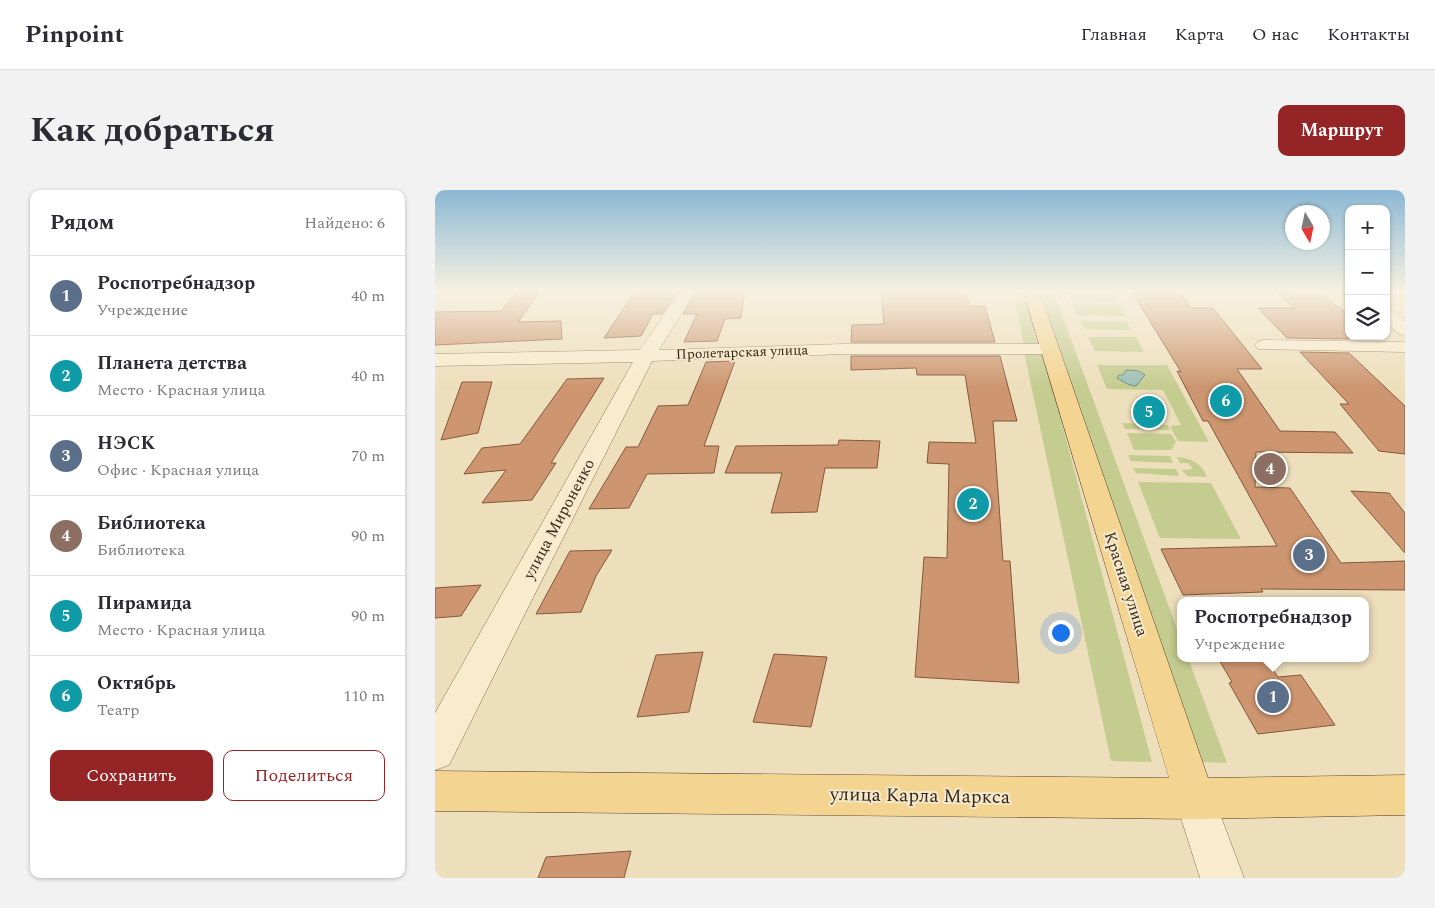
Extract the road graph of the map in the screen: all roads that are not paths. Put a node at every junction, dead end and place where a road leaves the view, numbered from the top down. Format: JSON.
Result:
{"nodes":[{"id":1,"x":668,"y":322,"type":"edge"},
{"id":2,"x":1041,"y":322,"type":"edge"},
{"id":3,"x":1264,"y":345,"type":"dead end"},
{"id":4,"x":1405,"y":347,"type":"edge"},
{"id":5,"x":1050,"y":349,"type":"junction"},
{"id":6,"x":646,"y":355,"type":"junction"},
{"id":7,"x":435,"y":360,"type":"edge"},
{"id":8,"x":435,"y":752,"type":"edge"},
{"id":9,"x":435,"y":791,"type":"edge"},
{"id":10,"x":1405,"y":795,"type":"edge"},
{"id":11,"x":1195,"y":798,"type":"junction"},
{"id":12,"x":1222,"y":878,"type":"edge"}],
"edges":[{"from":1,"to":6,"type":"street","name":"улица Мироненко"},
{"from":2,"to":5,"type":"main road","name":"Красная улица"},
{"from":3,"to":4,"type":"street"},
{"from":5,"to":6,"type":"street","name":"Пролетарская улица"},
{"from":5,"to":11,"type":"main road","name":"Красная улица"},
{"from":6,"to":7,"type":"street","name":"Пролетарская улица"},
{"from":6,"to":8,"type":"street","name":"улица Мироненко"},
{"from":9,"to":11,"type":"main road","name":"улица Карла Маркса"},
{"from":10,"to":11,"type":"main road","name":"улица Карла Маркса"},
{"from":11,"to":12,"type":"street","name":"Красная улица"}]}
